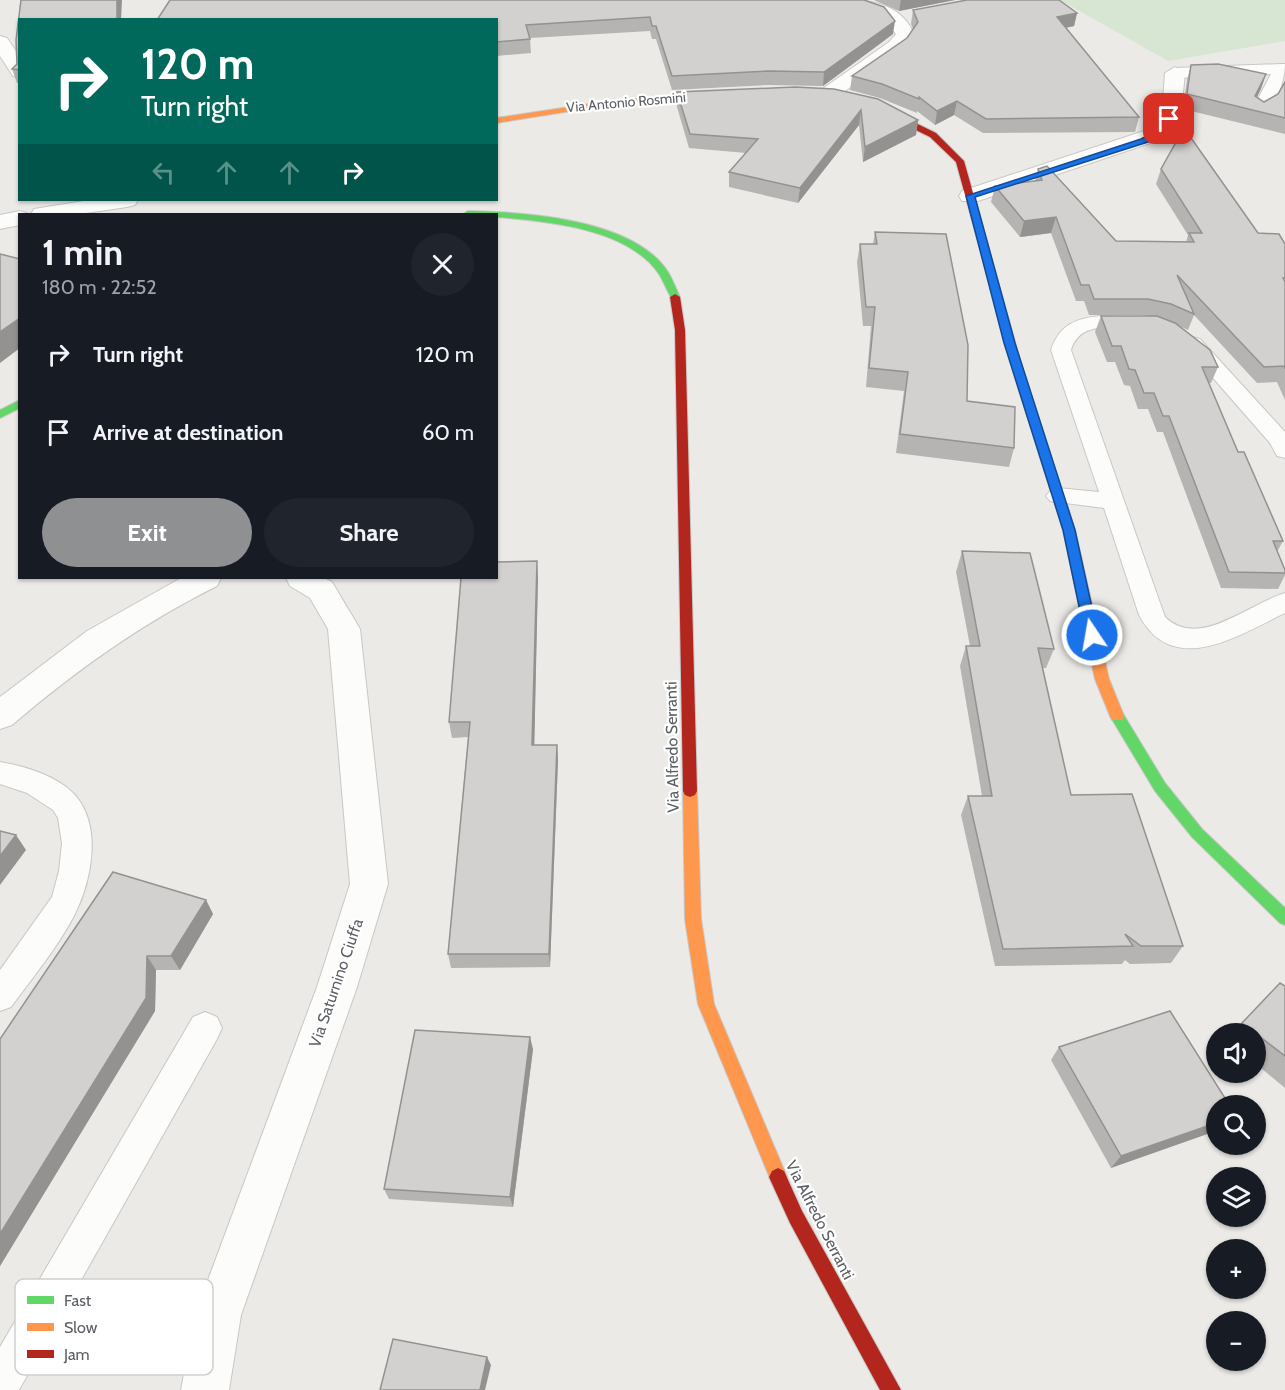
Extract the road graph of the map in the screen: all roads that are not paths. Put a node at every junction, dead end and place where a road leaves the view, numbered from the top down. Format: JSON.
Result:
{"nodes":[{"id":1,"x":848,"y":0,"type":"edge"},
{"id":2,"x":917,"y":15,"type":"edge"},
{"id":3,"x":895,"y":19,"type":"junction"},
{"id":4,"x":0,"y":42,"type":"edge"},
{"id":5,"x":18,"y":69,"type":"edge"},
{"id":6,"x":1284,"y":69,"type":"edge"},
{"id":7,"x":1175,"y":73,"type":"joint"},
{"id":8,"x":739,"y":95,"type":"edge"},
{"id":9,"x":828,"y":95,"type":"edge"},
{"id":10,"x":863,"y":102,"type":"edge"},
{"id":11,"x":1260,"y":110,"type":"edge"},
{"id":12,"x":498,"y":121,"type":"edge"},
{"id":13,"x":970,"y":196,"type":"junction"},
{"id":14,"x":121,"y":201,"type":"edge"},
{"id":15,"x":48,"y":213,"type":"edge"},
{"id":16,"x":498,"y":216,"type":"edge"},
{"id":17,"x":18,"y":218,"type":"edge"},
{"id":18,"x":0,"y":222,"type":"edge"},
{"id":19,"x":18,"y":404,"type":"edge"},
{"id":20,"x":0,"y":415,"type":"edge"},
{"id":21,"x":1285,"y":452,"type":"edge"},
{"id":22,"x":1058,"y":496,"type":"junction"},
{"id":23,"x":1115,"y":501,"type":"junction"},
{"id":24,"x":204,"y":579,"type":"edge"},
{"id":25,"x":303,"y":579,"type":"edge"},
{"id":26,"x":1285,"y":602,"type":"edge"},
{"id":27,"x":0,"y":716,"type":"edge"},
{"id":28,"x":0,"y":773,"type":"edge"},
{"id":29,"x":1285,"y":918,"type":"edge"},
{"id":30,"x":0,"y":996,"type":"edge"},
{"id":31,"x":205,"y":1028,"type":"dead end"},
{"id":32,"x":60,"y":1279,"type":"edge"},
{"id":33,"x":213,"y":1344,"type":"edge"},
{"id":34,"x":15,"y":1358,"type":"edge"},
{"id":35,"x":208,"y":1375,"type":"edge"},
{"id":36,"x":0,"y":1384,"type":"edge"},
{"id":37,"x":205,"y":1390,"type":"edge"},
{"id":38,"x":891,"y":1390,"type":"edge"}],
"edges":[{"from":1,"to":3,"type":"street"},
{"from":2,"to":3,"type":"street"},
{"from":3,"to":9,"type":"street"},
{"from":4,"to":5,"type":"street"},
{"from":6,"to":7,"type":"lane"},
{"from":6,"to":11,"type":"lane"},
{"from":7,"to":13,"type":"street"},
{"from":8,"to":12,"type":"street","name":"Via Antonio Rosmini"},
{"from":10,"to":13,"type":"street"},
{"from":13,"to":22,"type":"street"},
{"from":14,"to":15,"type":"street"},
{"from":16,"to":38,"type":"street","name":"Via Alfredo Serranti"},
{"from":17,"to":18,"type":"street"},
{"from":19,"to":20,"type":"street"},
{"from":21,"to":23,"type":"lane"},
{"from":22,"to":23,"type":"lane"},
{"from":22,"to":29,"type":"street"},
{"from":23,"to":26,"type":"lane"},
{"from":24,"to":27,"type":"street"},
{"from":25,"to":33,"type":"street","name":"Via Saturnino Ciuffa"},
{"from":28,"to":30,"type":"lane"},
{"from":31,"to":32,"type":"lane"},
{"from":34,"to":36,"type":"lane"},
{"from":35,"to":37,"type":"street","name":"Via Saturnino Ciuffa"}]}
